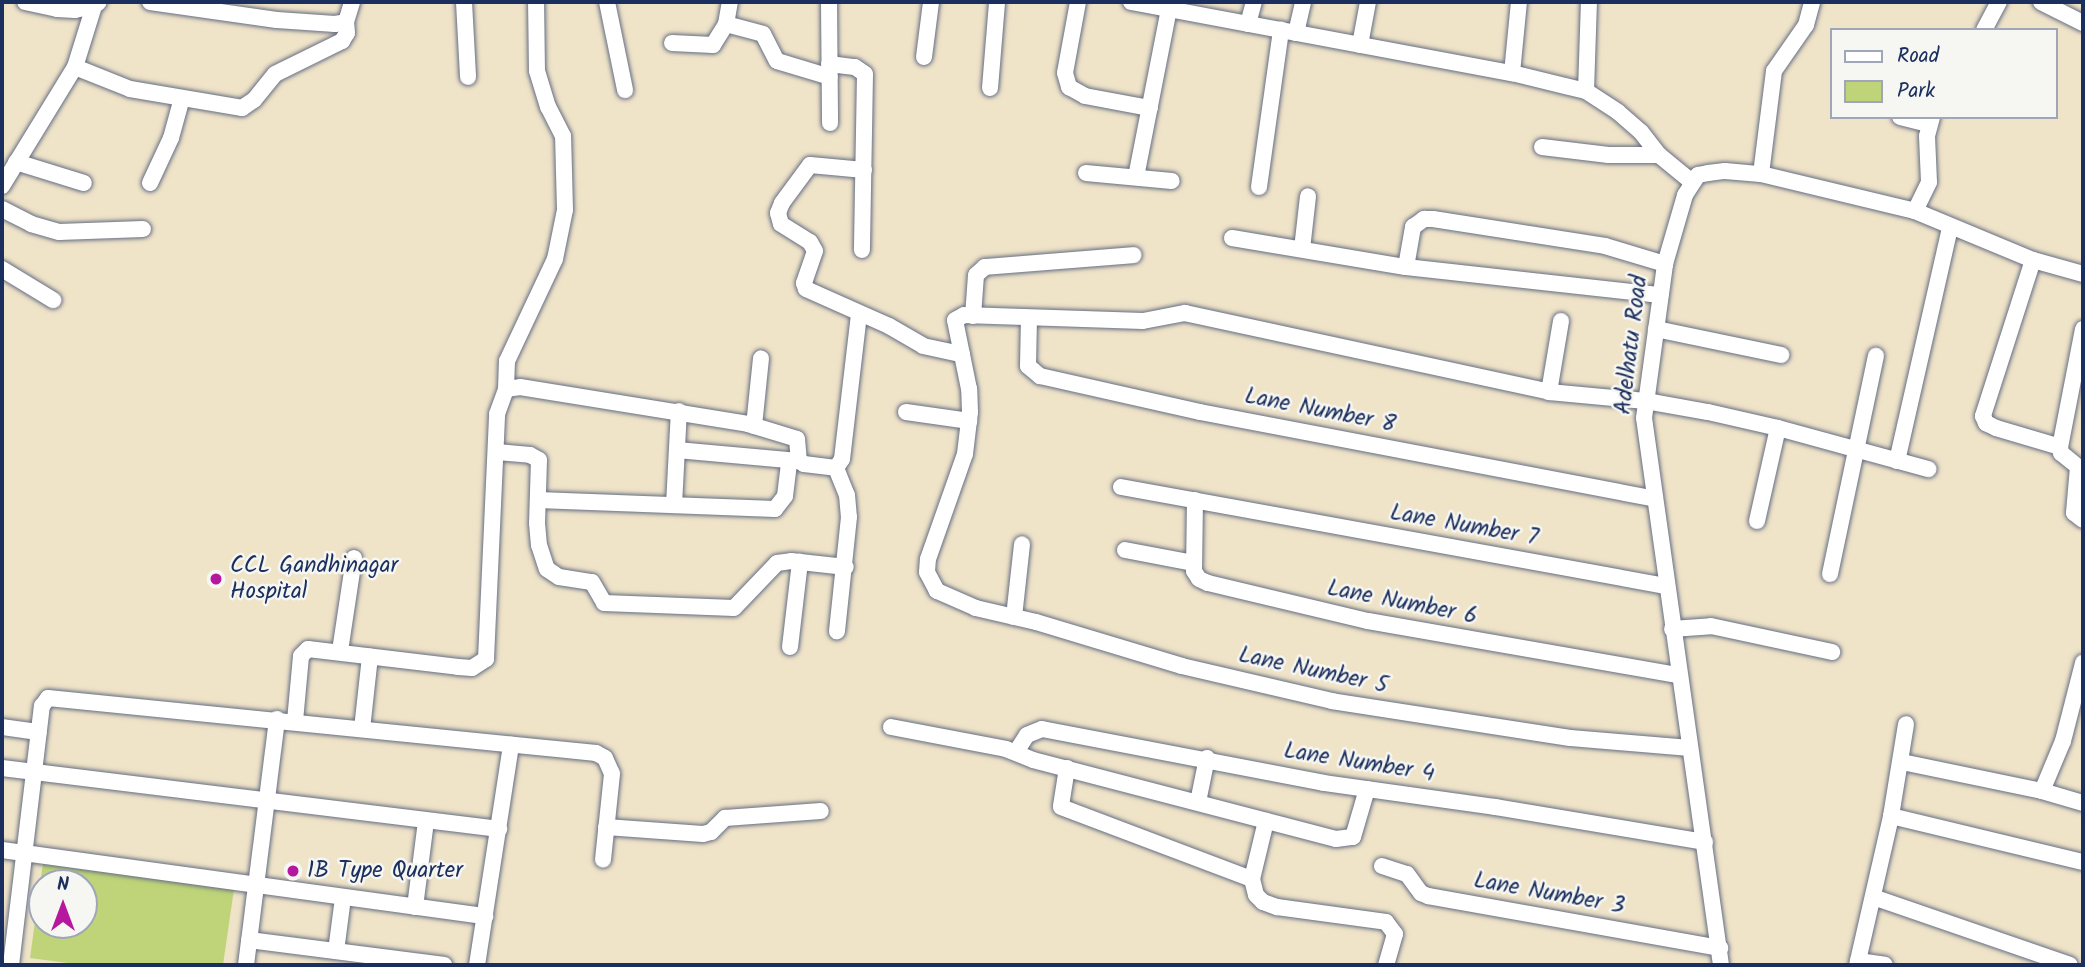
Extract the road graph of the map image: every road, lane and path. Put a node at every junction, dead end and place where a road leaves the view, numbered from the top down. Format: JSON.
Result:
{"nodes":[{"id":1,"x":28,"y":2,"type":"edge"},
{"id":2,"x":150,"y":2,"type":"edge"},
{"id":3,"x":352,"y":2,"type":"edge"},
{"id":4,"x":464,"y":2,"type":"edge"},
{"id":5,"x":536,"y":2,"type":"edge"},
{"id":6,"x":607,"y":2,"type":"edge"},
{"id":7,"x":730,"y":2,"type":"edge"},
{"id":8,"x":829,"y":2,"type":"edge"},
{"id":9,"x":931,"y":2,"type":"edge"},
{"id":10,"x":997,"y":2,"type":"edge"},
{"id":11,"x":1078,"y":2,"type":"edge"},
{"id":12,"x":1138,"y":2,"type":"edge"},
{"id":13,"x":1254,"y":2,"type":"edge"},
{"id":14,"x":1303,"y":2,"type":"edge"},
{"id":15,"x":1368,"y":2,"type":"edge"},
{"id":16,"x":1520,"y":2,"type":"edge"},
{"id":17,"x":1588,"y":2,"type":"edge"},
{"id":18,"x":1812,"y":2,"type":"edge"},
{"id":19,"x":1999,"y":2,"type":"edge"},
{"id":20,"x":2041,"y":2,"type":"edge"},
{"id":21,"x":96,"y":4,"type":"edge"},
{"id":22,"x":1200,"y":8,"type":"edge"},
{"id":23,"x":1169,"y":9,"type":"junction"},
{"id":24,"x":346,"y":22,"type":"junction"},
{"id":25,"x":2083,"y":23,"type":"edge"},
{"id":26,"x":726,"y":24,"type":"junction"},
{"id":27,"x":1248,"y":24,"type":"junction"},
{"id":28,"x":1985,"y":28,"type":"edge"},
{"id":29,"x":1289,"y":32,"type":"junction"},
{"id":30,"x":672,"y":43,"type":"dead end"},
{"id":31,"x":1360,"y":45,"type":"junction"},
{"id":32,"x":924,"y":57,"type":"dead end"},
{"id":33,"x":75,"y":67,"type":"junction"},
{"id":34,"x":829,"y":70,"type":"junction"},
{"id":35,"x":1512,"y":73,"type":"junction"},
{"id":36,"x":468,"y":76,"type":"dead end"},
{"id":37,"x":990,"y":88,"type":"dead end"},
{"id":38,"x":625,"y":90,"type":"dead end"},
{"id":39,"x":1586,"y":91,"type":"junction"},
{"id":40,"x":183,"y":99,"type":"junction"},
{"id":41,"x":1150,"y":108,"type":"junction"},
{"id":42,"x":1930,"y":121,"type":"edge"},
{"id":43,"x":830,"y":123,"type":"dead end"},
{"id":44,"x":1542,"y":147,"type":"dead end"},
{"id":45,"x":1659,"y":155,"type":"junction"},
{"id":46,"x":16,"y":162,"type":"junction"},
{"id":47,"x":864,"y":170,"type":"junction"},
{"id":48,"x":1086,"y":173,"type":"dead end"},
{"id":49,"x":1761,"y":174,"type":"junction"},
{"id":50,"x":1136,"y":177,"type":"junction"},
{"id":51,"x":1172,"y":181,"type":"dead end"},
{"id":52,"x":1692,"y":182,"type":"junction"},
{"id":53,"x":84,"y":183,"type":"dead end"},
{"id":54,"x":150,"y":183,"type":"dead end"},
{"id":55,"x":2,"y":186,"type":"edge"},
{"id":56,"x":1259,"y":187,"type":"dead end"},
{"id":57,"x":1308,"y":196,"type":"dead end"},
{"id":58,"x":2,"y":209,"type":"edge"},
{"id":59,"x":1915,"y":211,"type":"junction"},
{"id":60,"x":1950,"y":228,"type":"junction"},
{"id":61,"x":143,"y":229,"type":"dead end"},
{"id":62,"x":1232,"y":238,"type":"dead end"},
{"id":63,"x":1302,"y":249,"type":"junction"},
{"id":64,"x":862,"y":250,"type":"dead end"},
{"id":65,"x":1134,"y":255,"type":"dead end"},
{"id":66,"x":2033,"y":260,"type":"junction"},
{"id":67,"x":1665,"y":264,"type":"junction"},
{"id":68,"x":1406,"y":267,"type":"junction"},
{"id":69,"x":2,"y":269,"type":"edge"},
{"id":70,"x":2083,"y":274,"type":"edge"},
{"id":71,"x":1660,"y":295,"type":"junction"},
{"id":72,"x":53,"y":300,"type":"dead end"},
{"id":73,"x":859,"y":314,"type":"junction"},
{"id":74,"x":974,"y":316,"type":"junction"},
{"id":75,"x":1028,"y":318,"type":"junction"},
{"id":76,"x":1561,"y":321,"type":"dead end"},
{"id":77,"x":1656,"y":329,"type":"junction"},
{"id":78,"x":2083,"y":329,"type":"edge"},
{"id":79,"x":962,"y":354,"type":"junction"},
{"id":80,"x":1781,"y":355,"type":"dead end"},
{"id":81,"x":1876,"y":356,"type":"dead end"},
{"id":82,"x":761,"y":358,"type":"dead end"},
{"id":83,"x":506,"y":389,"type":"junction"},
{"id":84,"x":1549,"y":392,"type":"junction"},
{"id":85,"x":1646,"y":401,"type":"junction"},
{"id":86,"x":679,"y":411,"type":"junction"},
{"id":87,"x":906,"y":412,"type":"dead end"},
{"id":88,"x":969,"y":421,"type":"junction"},
{"id":89,"x":754,"y":426,"type":"junction"},
{"id":90,"x":1778,"y":428,"type":"junction"},
{"id":91,"x":2060,"y":447,"type":"junction"},
{"id":92,"x":1855,"y":449,"type":"junction"},
{"id":93,"x":677,"y":450,"type":"junction"},
{"id":94,"x":497,"y":452,"type":"junction"},
{"id":95,"x":794,"y":461,"type":"junction"},
{"id":96,"x":1897,"y":461,"type":"junction"},
{"id":97,"x":836,"y":468,"type":"junction"},
{"id":98,"x":1928,"y":469,"type":"dead end"},
{"id":99,"x":1121,"y":487,"type":"dead end"},
{"id":100,"x":1655,"y":499,"type":"junction"},
{"id":101,"x":538,"y":500,"type":"junction"},
{"id":102,"x":1195,"y":500,"type":"junction"},
{"id":103,"x":674,"y":505,"type":"junction"},
{"id":104,"x":2083,"y":520,"type":"edge"},
{"id":105,"x":1757,"y":521,"type":"dead end"},
{"id":106,"x":1022,"y":544,"type":"dead end"},
{"id":107,"x":1125,"y":550,"type":"dead end"},
{"id":108,"x":354,"y":558,"type":"dead end"},
{"id":109,"x":800,"y":562,"type":"junction"},
{"id":110,"x":1193,"y":563,"type":"junction"},
{"id":111,"x":846,"y":567,"type":"junction"},
{"id":112,"x":1830,"y":574,"type":"dead end"},
{"id":113,"x":1666,"y":586,"type":"junction"},
{"id":114,"x":1014,"y":617,"type":"junction"},
{"id":115,"x":1672,"y":629,"type":"junction"},
{"id":116,"x":837,"y":631,"type":"dead end"},
{"id":117,"x":790,"y":648,"type":"dead end"},
{"id":118,"x":340,"y":651,"type":"junction"},
{"id":119,"x":1832,"y":652,"type":"dead end"},
{"id":120,"x":370,"y":656,"type":"junction"},
{"id":121,"x":2083,"y":663,"type":"edge"},
{"id":122,"x":1679,"y":675,"type":"junction"},
{"id":123,"x":2077,"y":714,"type":"edge"},
{"id":124,"x":277,"y":719,"type":"junction"},
{"id":125,"x":295,"y":721,"type":"junction"},
{"id":126,"x":1906,"y":724,"type":"dead end"},
{"id":127,"x":2,"y":727,"type":"edge"},
{"id":128,"x":891,"y":727,"type":"dead end"},
{"id":129,"x":362,"y":729,"type":"junction"},
{"id":130,"x":38,"y":732,"type":"junction"},
{"id":131,"x":511,"y":744,"type":"junction"},
{"id":132,"x":1690,"y":748,"type":"junction"},
{"id":133,"x":1016,"y":752,"type":"junction"},
{"id":134,"x":1207,"y":758,"type":"junction"},
{"id":135,"x":1902,"y":762,"type":"junction"},
{"id":136,"x":2,"y":768,"type":"edge"},
{"id":137,"x":1067,"y":768,"type":"junction"},
{"id":138,"x":35,"y":772,"type":"junction"},
{"id":139,"x":1367,"y":789,"type":"junction"},
{"id":140,"x":2042,"y":791,"type":"junction"},
{"id":141,"x":267,"y":802,"type":"junction"},
{"id":142,"x":1198,"y":802,"type":"junction"},
{"id":143,"x":2083,"y":803,"type":"edge"},
{"id":144,"x":821,"y":811,"type":"dead end"},
{"id":145,"x":1891,"y":816,"type":"junction"},
{"id":146,"x":426,"y":821,"type":"junction"},
{"id":147,"x":1266,"y":821,"type":"junction"},
{"id":148,"x":606,"y":827,"type":"junction"},
{"id":149,"x":499,"y":829,"type":"junction"},
{"id":150,"x":1705,"y":842,"type":"junction"},
{"id":151,"x":2,"y":850,"type":"edge"},
{"id":152,"x":27,"y":853,"type":"junction"},
{"id":153,"x":603,"y":860,"type":"dead end"},
{"id":154,"x":2083,"y":862,"type":"edge"},
{"id":155,"x":1382,"y":866,"type":"dead end"},
{"id":156,"x":1252,"y":879,"type":"junction"},
{"id":157,"x":256,"y":887,"type":"junction"},
{"id":158,"x":1873,"y":897,"type":"junction"},
{"id":159,"x":343,"y":898,"type":"junction"},
{"id":160,"x":415,"y":907,"type":"junction"},
{"id":161,"x":486,"y":916,"type":"junction"},
{"id":162,"x":9,"y":932,"type":"edge"},
{"id":163,"x":249,"y":940,"type":"junction"},
{"id":164,"x":1720,"y":948,"type":"junction"},
{"id":165,"x":335,"y":951,"type":"junction"},
{"id":166,"x":1857,"y":963,"type":"edge"},
{"id":167,"x":11,"y":964,"type":"edge"},
{"id":168,"x":29,"y":965,"type":"edge"},
{"id":169,"x":246,"y":965,"type":"edge"},
{"id":170,"x":444,"y":965,"type":"edge"},
{"id":171,"x":477,"y":965,"type":"edge"},
{"id":172,"x":1386,"y":965,"type":"edge"},
{"id":173,"x":1721,"y":965,"type":"edge"},
{"id":174,"x":1885,"y":965,"type":"edge"},
{"id":175,"x":2070,"y":965,"type":"edge"}],
"edges":[{"from":1,"to":21,"type":"street"},
{"from":2,"to":24,"type":"street"},
{"from":3,"to":24,"type":"street"},
{"from":4,"to":36,"type":"street"},
{"from":5,"to":83,"type":"street"},
{"from":6,"to":38,"type":"street"},
{"from":7,"to":26,"type":"street"},
{"from":8,"to":34,"type":"street"},
{"from":9,"to":32,"type":"street"},
{"from":10,"to":37,"type":"street"},
{"from":11,"to":41,"type":"street"},
{"from":12,"to":23,"type":"street"},
{"from":13,"to":27,"type":"street"},
{"from":14,"to":29,"type":"street"},
{"from":15,"to":31,"type":"street"},
{"from":16,"to":35,"type":"street"},
{"from":17,"to":39,"type":"street"},
{"from":18,"to":49,"type":"street"},
{"from":19,"to":28,"type":"street"},
{"from":20,"to":25,"type":"street"},
{"from":21,"to":33,"type":"street"},
{"from":22,"to":23,"type":"street"},
{"from":22,"to":27,"type":"street"},
{"from":23,"to":41,"type":"street"},
{"from":24,"to":40,"type":"street"},
{"from":26,"to":30,"type":"street"},
{"from":26,"to":34,"type":"street"},
{"from":27,"to":29,"type":"street"},
{"from":29,"to":31,"type":"street"},
{"from":29,"to":56,"type":"street"},
{"from":31,"to":35,"type":"street"},
{"from":33,"to":40,"type":"street"},
{"from":33,"to":46,"type":"street"},
{"from":34,"to":43,"type":"street"},
{"from":34,"to":47,"type":"street"},
{"from":35,"to":39,"type":"street"},
{"from":39,"to":45,"type":"street"},
{"from":40,"to":54,"type":"street"},
{"from":41,"to":50,"type":"street"},
{"from":42,"to":59,"type":"street"},
{"from":44,"to":45,"type":"street"},
{"from":45,"to":52,"type":"street"},
{"from":46,"to":53,"type":"street"},
{"from":46,"to":55,"type":"street"},
{"from":47,"to":64,"type":"street"},
{"from":47,"to":73,"type":"street"},
{"from":48,"to":50,"type":"street"},
{"from":49,"to":52,"type":"street"},
{"from":49,"to":59,"type":"street"},
{"from":50,"to":51,"type":"street"},
{"from":52,"to":67,"type":"street","name":"Adelhatu Road"},
{"from":57,"to":63,"type":"street"},
{"from":58,"to":61,"type":"street"},
{"from":59,"to":60,"type":"street"},
{"from":60,"to":66,"type":"street"},
{"from":60,"to":96,"type":"street"},
{"from":62,"to":63,"type":"street"},
{"from":63,"to":68,"type":"street"},
{"from":65,"to":74,"type":"street"},
{"from":66,"to":70,"type":"street"},
{"from":66,"to":91,"type":"street"},
{"from":67,"to":68,"type":"street"},
{"from":67,"to":71,"type":"street","name":"Adelhatu Road"},
{"from":68,"to":71,"type":"street"},
{"from":69,"to":72,"type":"street"},
{"from":71,"to":77,"type":"street","name":"Adelhatu Road"},
{"from":73,"to":79,"type":"street"},
{"from":73,"to":97,"type":"street"},
{"from":74,"to":75,"type":"street"},
{"from":74,"to":79,"type":"street"},
{"from":75,"to":84,"type":"street"},
{"from":75,"to":100,"type":"street","name":"Lane Number 8"},
{"from":76,"to":84,"type":"street"},
{"from":77,"to":80,"type":"street"},
{"from":77,"to":85,"type":"street","name":"Adelhatu Road"},
{"from":78,"to":91,"type":"street"},
{"from":79,"to":88,"type":"street"},
{"from":81,"to":92,"type":"street"},
{"from":82,"to":89,"type":"street"},
{"from":83,"to":86,"type":"street"},
{"from":83,"to":94,"type":"street"},
{"from":84,"to":85,"type":"street"},
{"from":85,"to":90,"type":"street"},
{"from":85,"to":100,"type":"street","name":"Adelhatu Road"},
{"from":86,"to":89,"type":"street"},
{"from":86,"to":93,"type":"street"},
{"from":87,"to":88,"type":"street"},
{"from":88,"to":114,"type":"street","name":"Lane Number 5"},
{"from":89,"to":95,"type":"street"},
{"from":90,"to":92,"type":"street"},
{"from":90,"to":105,"type":"street"},
{"from":91,"to":104,"type":"street"},
{"from":92,"to":96,"type":"street"},
{"from":92,"to":112,"type":"street"},
{"from":93,"to":95,"type":"street"},
{"from":93,"to":103,"type":"street"},
{"from":94,"to":101,"type":"street"},
{"from":94,"to":120,"type":"street"},
{"from":95,"to":97,"type":"street"},
{"from":95,"to":103,"type":"street"},
{"from":96,"to":98,"type":"street"},
{"from":97,"to":111,"type":"street"},
{"from":99,"to":102,"type":"street","name":"Lane Number 7"},
{"from":100,"to":113,"type":"street","name":"Adelhatu Road"},
{"from":101,"to":103,"type":"street"},
{"from":101,"to":109,"type":"street"},
{"from":102,"to":110,"type":"street"},
{"from":102,"to":113,"type":"street","name":"Lane Number 7"},
{"from":106,"to":114,"type":"street"},
{"from":107,"to":110,"type":"street"},
{"from":108,"to":118,"type":"street"},
{"from":109,"to":111,"type":"street"},
{"from":109,"to":117,"type":"street"},
{"from":110,"to":122,"type":"street","name":"Lane Number 6"},
{"from":111,"to":116,"type":"street"},
{"from":113,"to":115,"type":"street","name":"Adelhatu Road"},
{"from":114,"to":132,"type":"street","name":"Lane Number 5"},
{"from":115,"to":119,"type":"street"},
{"from":115,"to":122,"type":"street","name":"Adelhatu Road"},
{"from":118,"to":120,"type":"street"},
{"from":118,"to":125,"type":"street"},
{"from":120,"to":129,"type":"street"},
{"from":121,"to":123,"type":"street"},
{"from":122,"to":132,"type":"street","name":"Adelhatu Road"},
{"from":123,"to":140,"type":"street"},
{"from":124,"to":125,"type":"street"},
{"from":124,"to":130,"type":"street"},
{"from":124,"to":141,"type":"street"},
{"from":125,"to":129,"type":"street"},
{"from":126,"to":135,"type":"street"},
{"from":127,"to":130,"type":"street"},
{"from":128,"to":133,"type":"street"},
{"from":129,"to":131,"type":"street"},
{"from":130,"to":138,"type":"street"},
{"from":131,"to":148,"type":"street"},
{"from":131,"to":149,"type":"street"},
{"from":132,"to":150,"type":"street","name":"Adelhatu Road"},
{"from":133,"to":134,"type":"street","name":"Lane Number 4"},
{"from":133,"to":137,"type":"street"},
{"from":134,"to":139,"type":"street","name":"Lane Number 4"},
{"from":134,"to":142,"type":"street"},
{"from":135,"to":140,"type":"street"},
{"from":135,"to":145,"type":"street"},
{"from":136,"to":138,"type":"street"},
{"from":137,"to":142,"type":"street"},
{"from":137,"to":156,"type":"street"},
{"from":138,"to":141,"type":"street"},
{"from":138,"to":152,"type":"street"},
{"from":139,"to":147,"type":"street"},
{"from":139,"to":150,"type":"street","name":"Lane Number 4"},
{"from":140,"to":143,"type":"street"},
{"from":141,"to":146,"type":"street"},
{"from":141,"to":157,"type":"street"},
{"from":142,"to":147,"type":"street"},
{"from":144,"to":148,"type":"street"},
{"from":145,"to":154,"type":"street"},
{"from":145,"to":158,"type":"street"},
{"from":146,"to":149,"type":"street"},
{"from":146,"to":160,"type":"street"},
{"from":147,"to":156,"type":"street"},
{"from":148,"to":153,"type":"street"},
{"from":149,"to":161,"type":"street"},
{"from":150,"to":164,"type":"street","name":"Adelhatu Road"},
{"from":151,"to":152,"type":"street"},
{"from":152,"to":157,"type":"street"},
{"from":152,"to":162,"type":"street"},
{"from":155,"to":164,"type":"street","name":"Lane Number 3"},
{"from":156,"to":172,"type":"street"},
{"from":157,"to":159,"type":"street"},
{"from":157,"to":163,"type":"street"},
{"from":158,"to":166,"type":"street"},
{"from":158,"to":175,"type":"street"},
{"from":159,"to":160,"type":"street"},
{"from":159,"to":165,"type":"street"},
{"from":160,"to":161,"type":"street"},
{"from":161,"to":171,"type":"street"},
{"from":162,"to":167,"type":"street"},
{"from":163,"to":165,"type":"street"},
{"from":163,"to":169,"type":"street"},
{"from":164,"to":173,"type":"street","name":"Adelhatu Road"},
{"from":165,"to":170,"type":"street"},
{"from":166,"to":174,"type":"street"},
{"from":167,"to":168,"type":"street"}]}
